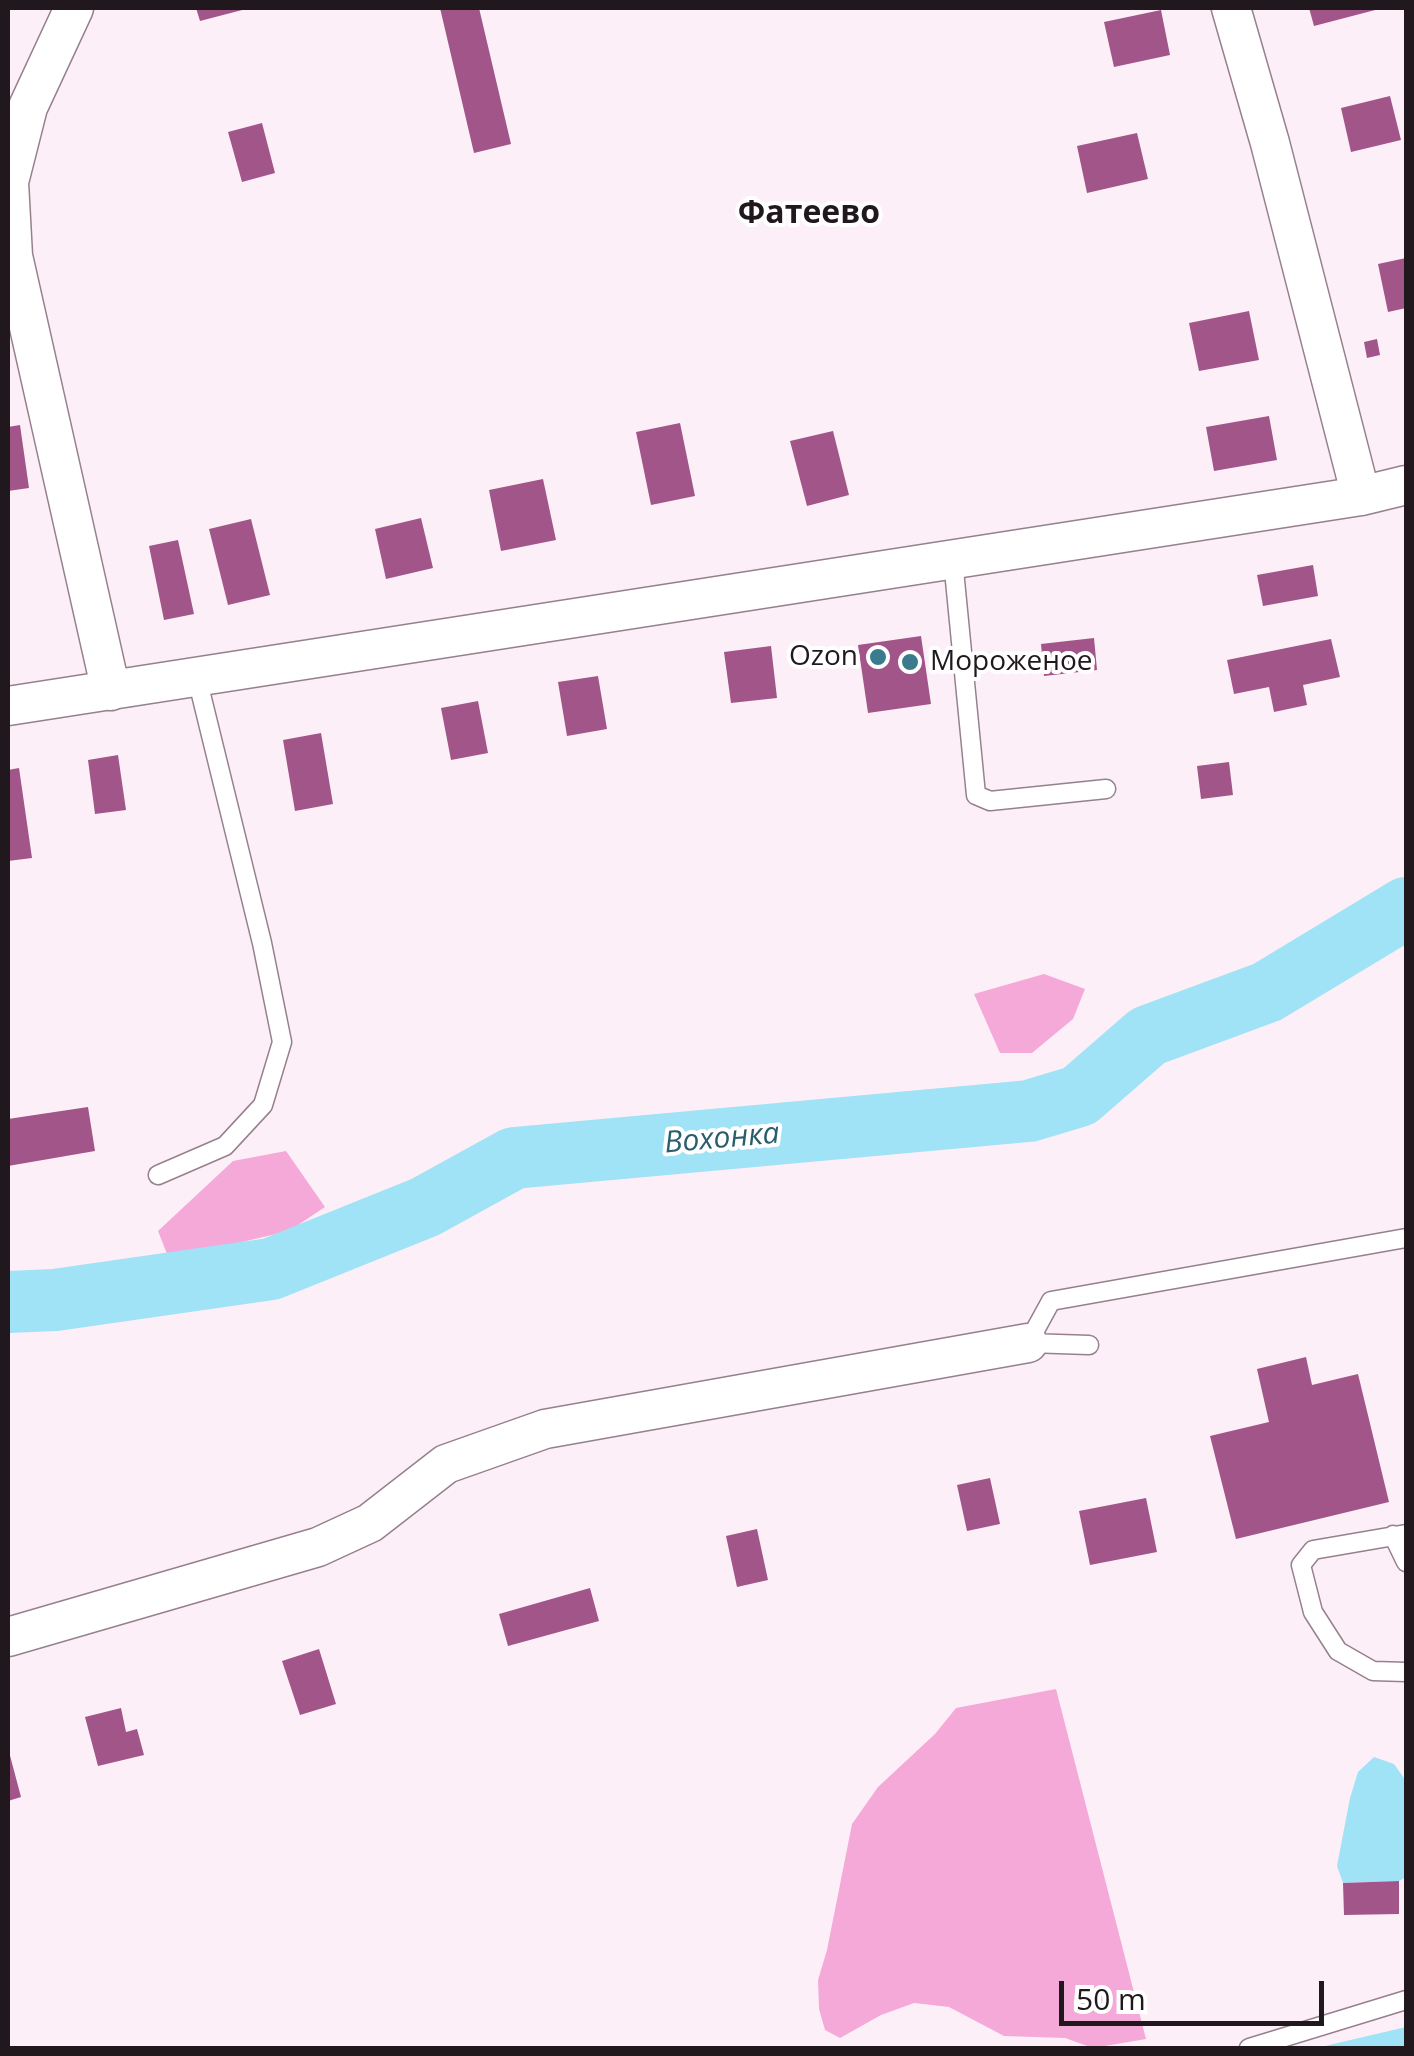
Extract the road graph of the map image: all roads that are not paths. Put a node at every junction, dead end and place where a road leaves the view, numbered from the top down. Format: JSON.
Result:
{"nodes":[{"id":1,"x":74,"y":8,"type":"edge"},
{"id":2,"x":1231,"y":8,"type":"edge"},
{"id":3,"x":1406,"y":486,"type":"edge"},
{"id":4,"x":1362,"y":496,"type":"junction"},
{"id":5,"x":953,"y":560,"type":"junction"},
{"id":6,"x":197,"y":678,"type":"junction"},
{"id":7,"x":111,"y":691,"type":"junction"},
{"id":8,"x":8,"y":706,"type":"edge"},
{"id":9,"x":1106,"y":789,"type":"dead end"},
{"id":10,"x":158,"y":1175,"type":"dead end"},
{"id":11,"x":1406,"y":1238,"type":"edge"},
{"id":12,"x":1028,"y":1342,"type":"junction"},
{"id":13,"x":1090,"y":1344,"type":"dead end"},
{"id":14,"x":1400,"y":1534,"type":"edge"},
{"id":15,"x":1406,"y":1562,"type":"edge"},
{"id":16,"x":8,"y":1637,"type":"edge"},
{"id":17,"x":1406,"y":1672,"type":"edge"},
{"id":18,"x":1406,"y":2000,"type":"edge"},
{"id":19,"x":1249,"y":2048,"type":"edge"}],
"edges":[{"from":1,"to":7,"type":"street"},
{"from":2,"to":4,"type":"street"},
{"from":3,"to":4,"type":"street"},
{"from":4,"to":5,"type":"street"},
{"from":5,"to":6,"type":"street"},
{"from":5,"to":9,"type":"lane"},
{"from":6,"to":7,"type":"street"},
{"from":6,"to":10,"type":"lane"},
{"from":7,"to":8,"type":"street"},
{"from":11,"to":12,"type":"lane"},
{"from":12,"to":13,"type":"lane"},
{"from":12,"to":16,"type":"street"},
{"from":14,"to":15,"type":"lane"},
{"from":14,"to":17,"type":"lane"},
{"from":18,"to":19,"type":"lane"}]}
